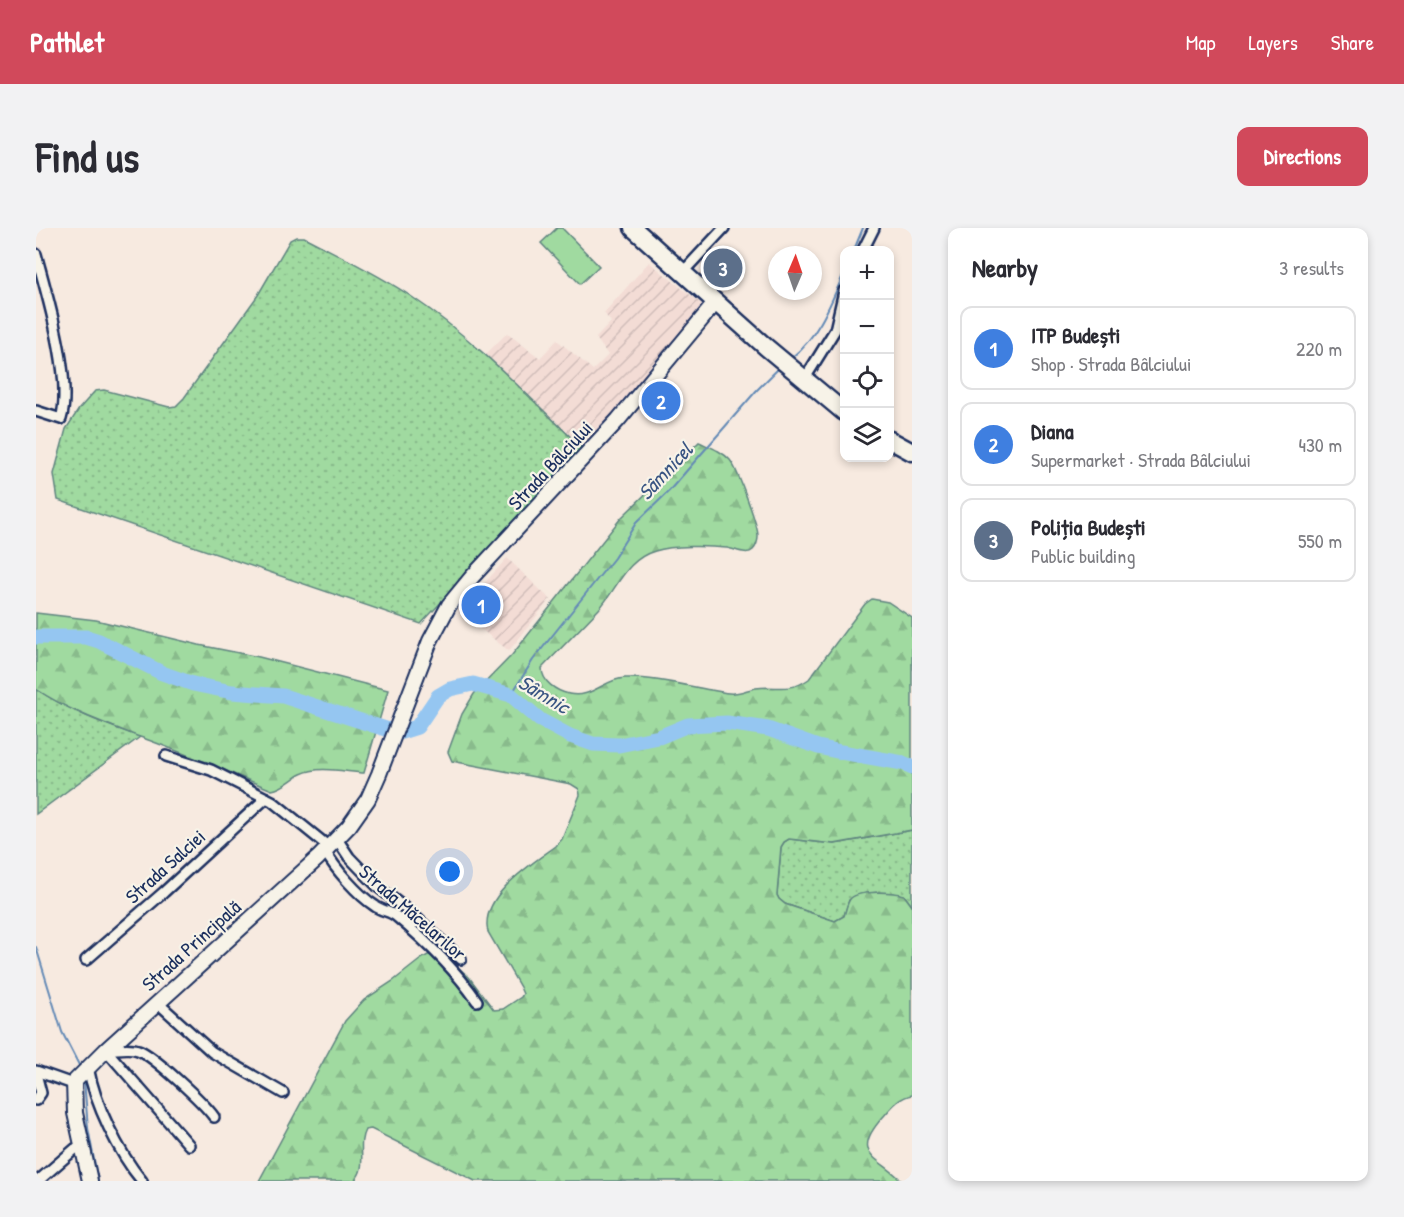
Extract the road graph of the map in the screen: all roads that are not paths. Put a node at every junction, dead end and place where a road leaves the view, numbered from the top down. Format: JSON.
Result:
{"nodes":[{"id":1,"x":633,"y":228,"type":"edge"},
{"id":2,"x":724,"y":228,"type":"edge"},
{"id":3,"x":874,"y":228,"type":"edge"},
{"id":4,"x":864,"y":246,"type":"edge"},
{"id":5,"x":36,"y":254,"type":"edge"},
{"id":6,"x":682,"y":272,"type":"junction"},
{"id":7,"x":842,"y":300,"type":"edge"},
{"id":8,"x":716,"y":302,"type":"junction"},
{"id":9,"x":804,"y":380,"type":"junction"},
{"id":10,"x":840,"y":409,"type":"edge"},
{"id":11,"x":36,"y":411,"type":"edge"},
{"id":12,"x":894,"y":442,"type":"edge"},
{"id":13,"x":912,"y":452,"type":"edge"},
{"id":14,"x":387,"y":754,"type":"joint"},
{"id":15,"x":166,"y":756,"type":"dead end"},
{"id":16,"x":266,"y":798,"type":"junction"},
{"id":17,"x":331,"y":846,"type":"junction"},
{"id":18,"x":461,"y":959,"type":"dead end"},
{"id":19,"x":86,"y":960,"type":"dead end"},
{"id":20,"x":477,"y":1000,"type":"dead end"},
{"id":21,"x":158,"y":1003,"type":"junction"},
{"id":22,"x":106,"y":1050,"type":"junction"},
{"id":23,"x":87,"y":1068,"type":"junction"},
{"id":24,"x":36,"y":1073,"type":"edge"},
{"id":25,"x":74,"y":1082,"type":"junction"},
{"id":26,"x":283,"y":1093,"type":"dead end"},
{"id":27,"x":36,"y":1100,"type":"edge"},
{"id":28,"x":214,"y":1117,"type":"dead end"},
{"id":29,"x":189,"y":1144,"type":"dead end"},
{"id":30,"x":78,"y":1147,"type":"junction"},
{"id":31,"x":38,"y":1181,"type":"edge"},
{"id":32,"x":90,"y":1181,"type":"edge"},
{"id":33,"x":142,"y":1181,"type":"edge"}],
"edges":[{"from":1,"to":6,"type":"highway"},
{"from":2,"to":6,"type":"street"},
{"from":3,"to":4,"type":"street"},
{"from":5,"to":11,"type":"street"},
{"from":6,"to":8,"type":"highway"},
{"from":7,"to":9,"type":"street"},
{"from":8,"to":9,"type":"highway"},
{"from":8,"to":14,"type":"main road","name":"Strada Bâlciului"},
{"from":9,"to":10,"type":"highway"},
{"from":12,"to":13,"type":"highway"},
{"from":14,"to":17,"type":"main road","name":"Strada Principală"},
{"from":15,"to":16,"type":"street"},
{"from":16,"to":17,"type":"street"},
{"from":16,"to":19,"type":"street","name":"Strada Salciei"},
{"from":17,"to":18,"type":"street"},
{"from":17,"to":20,"type":"street","name":"Strada Măcelarilor"},
{"from":17,"to":21,"type":"main road","name":"Strada Principală"},
{"from":21,"to":22,"type":"main road","name":"Strada Principală"},
{"from":21,"to":26,"type":"street"},
{"from":22,"to":23,"type":"main road","name":"Strada Principală"},
{"from":22,"to":28,"type":"street"},
{"from":22,"to":29,"type":"street"},
{"from":23,"to":25,"type":"main road","name":"Strada Principală"},
{"from":23,"to":33,"type":"street"},
{"from":24,"to":25,"type":"street"},
{"from":24,"to":27,"type":"street"},
{"from":25,"to":30,"type":"main road"},
{"from":30,"to":31,"type":"street"},
{"from":30,"to":32,"type":"main road"}]}
